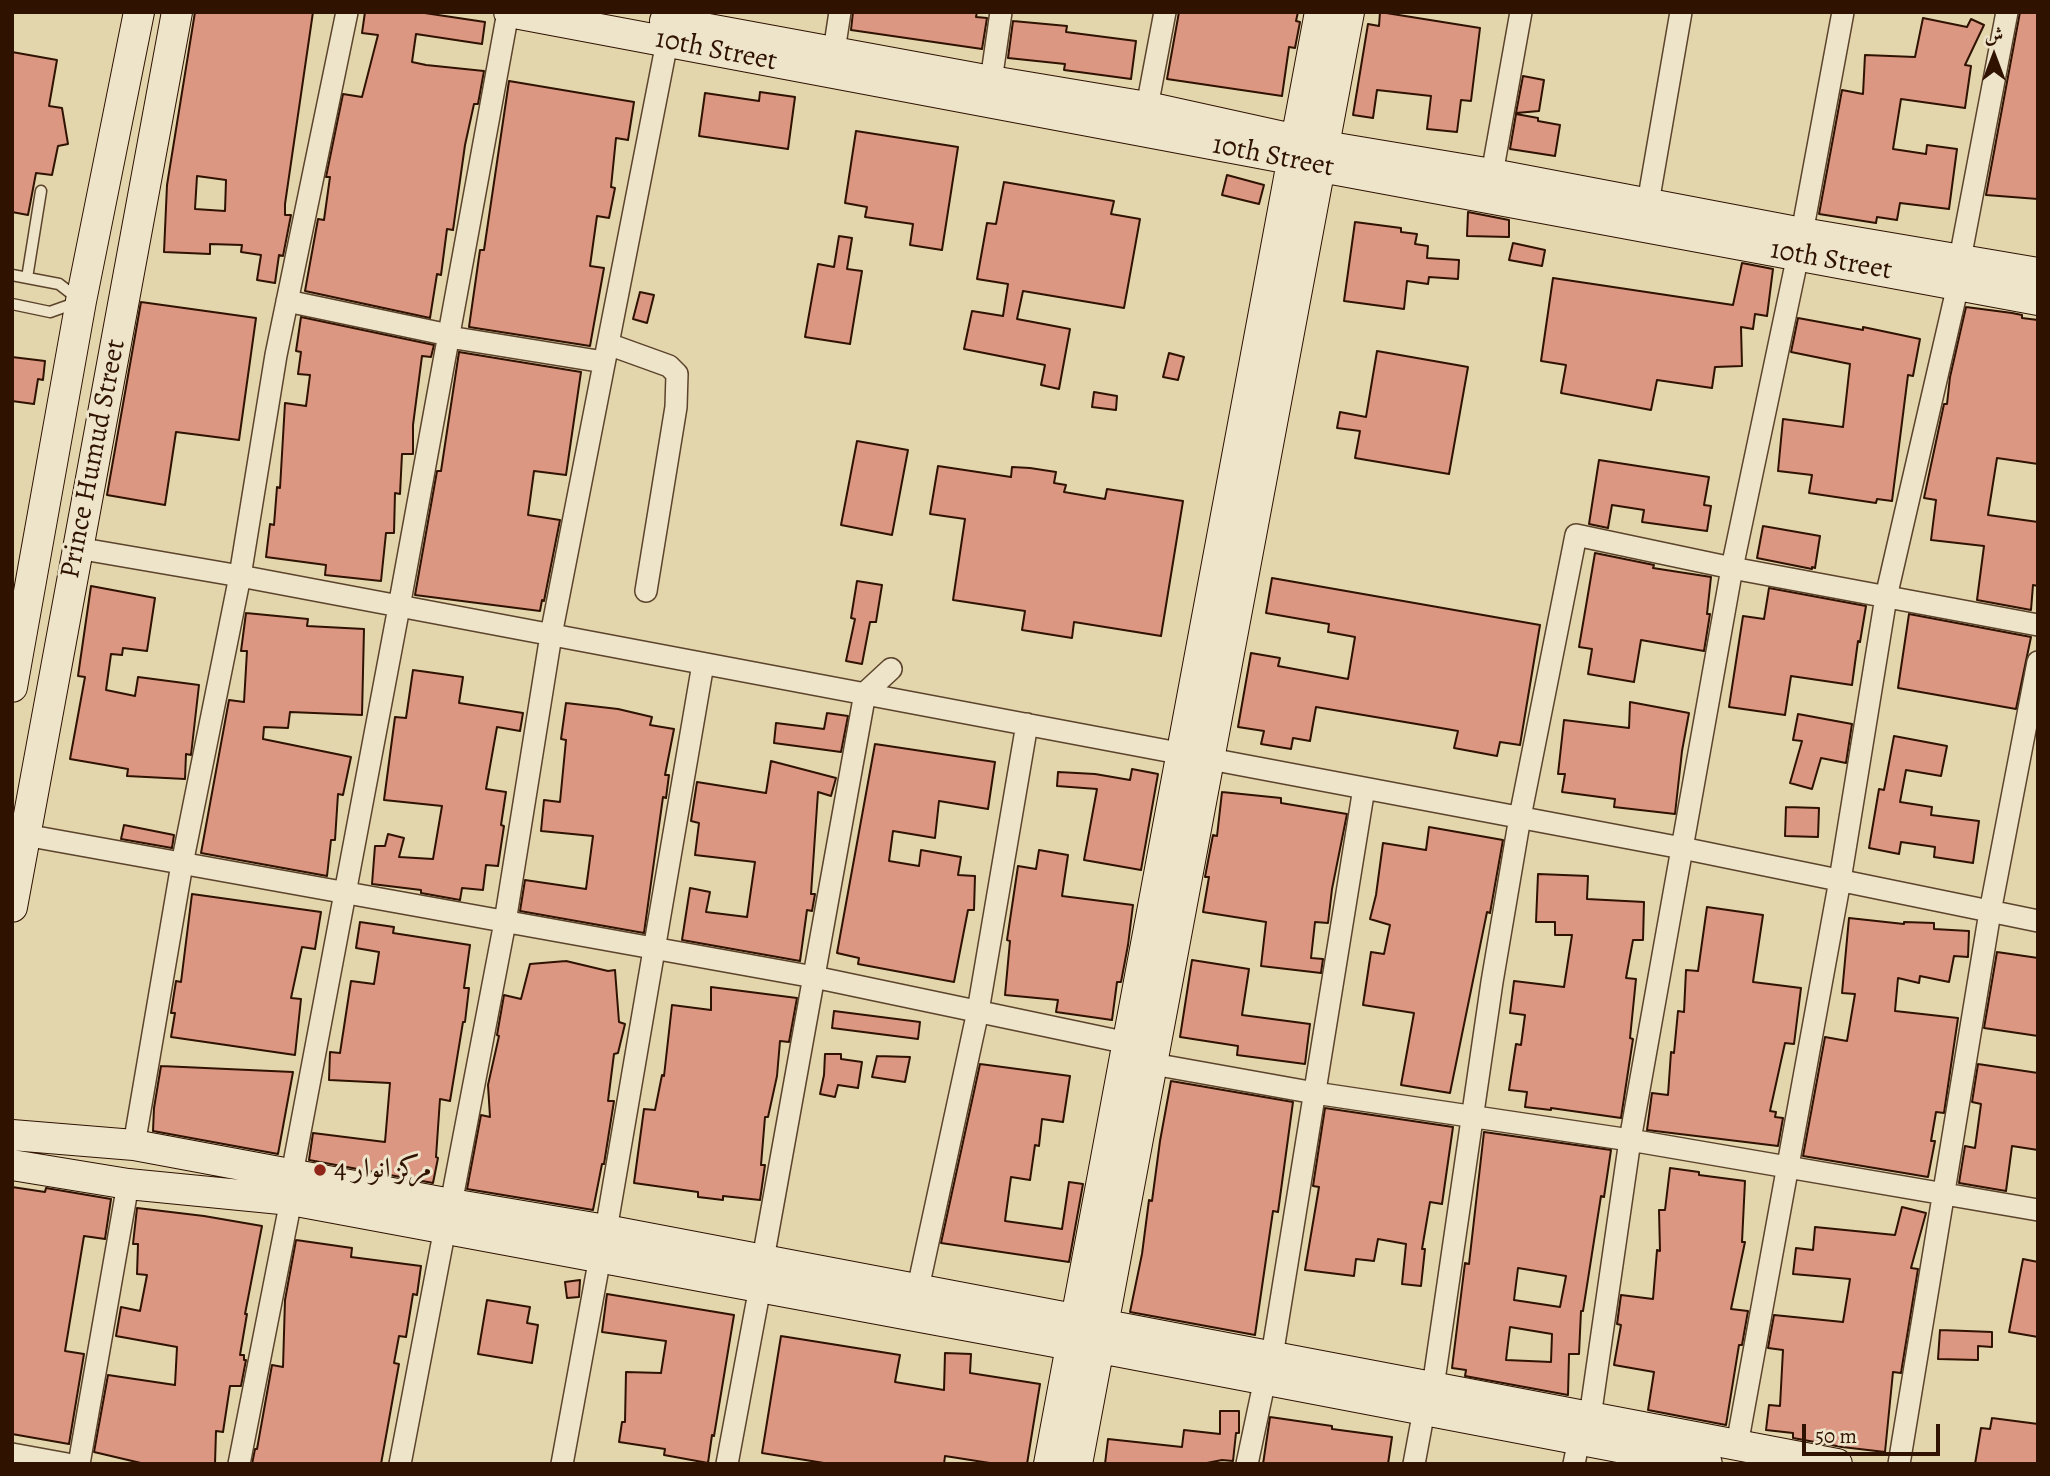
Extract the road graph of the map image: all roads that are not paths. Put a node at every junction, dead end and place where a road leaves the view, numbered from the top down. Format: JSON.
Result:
{"nodes":[{"id":1,"x":139,"y":12,"type":"edge"},
{"id":2,"x":177,"y":12,"type":"edge"},
{"id":3,"x":347,"y":12,"type":"edge"},
{"id":4,"x":509,"y":12,"type":"edge"},
{"id":5,"x":617,"y":12,"type":"edge"},
{"id":6,"x":840,"y":12,"type":"edge"},
{"id":7,"x":1001,"y":12,"type":"edge"},
{"id":8,"x":1165,"y":12,"type":"edge"},
{"id":9,"x":1320,"y":12,"type":"edge"},
{"id":10,"x":1349,"y":12,"type":"edge"},
{"id":11,"x":1521,"y":12,"type":"edge"},
{"id":12,"x":1681,"y":12,"type":"edge"},
{"id":13,"x":1843,"y":12,"type":"edge"},
{"id":14,"x":2007,"y":12,"type":"edge"},
{"id":15,"x":676,"y":26,"type":"edge"},
{"id":16,"x":834,"y":51,"type":"junction"},
{"id":17,"x":991,"y":80,"type":"junction"},
{"id":18,"x":1147,"y":107,"type":"junction"},
{"id":19,"x":1309,"y":154,"type":"junction"},
{"id":20,"x":1492,"y":174,"type":"junction"},
{"id":21,"x":41,"y":191,"type":"dead end"},
{"id":22,"x":1648,"y":203,"type":"junction"},
{"id":23,"x":1800,"y":244,"type":"junction"},
{"id":24,"x":1959,"y":272,"type":"junction"},
{"id":25,"x":2038,"y":273,"type":"edge"},
{"id":26,"x":12,"y":275,"type":"edge"},
{"id":27,"x":27,"y":278,"type":"junction"},
{"id":28,"x":2038,"y":300,"type":"edge"},
{"id":29,"x":81,"y":301,"type":"junction"},
{"id":30,"x":287,"y":301,"type":"junction"},
{"id":31,"x":12,"y":304,"type":"edge"},
{"id":32,"x":449,"y":336,"type":"junction"},
{"id":33,"x":606,"y":353,"type":"junction"},
{"id":34,"x":77,"y":548,"type":"junction"},
{"id":35,"x":1732,"y":568,"type":"junction"},
{"id":36,"x":240,"y":576,"type":"junction"},
{"id":37,"x":646,"y":591,"type":"dead end"},
{"id":38,"x":1886,"y":597,"type":"junction"},
{"id":39,"x":399,"y":607,"type":"junction"},
{"id":40,"x":2038,"y":625,"type":"edge"},
{"id":41,"x":551,"y":635,"type":"junction"},
{"id":42,"x":2038,"y":662,"type":"edge"},
{"id":43,"x":703,"y":664,"type":"junction"},
{"id":44,"x":891,"y":669,"type":"dead end"},
{"id":45,"x":12,"y":687,"type":"edge"},
{"id":46,"x":865,"y":693,"type":"junction"},
{"id":47,"x":1027,"y":724,"type":"junction"},
{"id":48,"x":1196,"y":756,"type":"junction"},
{"id":49,"x":1364,"y":788,"type":"junction"},
{"id":50,"x":1521,"y":817,"type":"junction"},
{"id":51,"x":25,"y":835,"type":"junction"},
{"id":52,"x":1682,"y":848,"type":"junction"},
{"id":53,"x":181,"y":864,"type":"junction"},
{"id":54,"x":1840,"y":880,"type":"junction"},
{"id":55,"x":343,"y":893,"type":"junction"},
{"id":56,"x":12,"y":907,"type":"edge"},
{"id":57,"x":1990,"y":912,"type":"junction"},
{"id":58,"x":2038,"y":921,"type":"edge"},
{"id":59,"x":505,"y":922,"type":"junction"},
{"id":60,"x":653,"y":948,"type":"junction"},
{"id":61,"x":814,"y":977,"type":"junction"},
{"id":62,"x":978,"y":1012,"type":"junction"},
{"id":63,"x":1128,"y":1043,"type":"junction"},
{"id":64,"x":1153,"y":1064,"type":"junction"},
{"id":65,"x":1315,"y":1093,"type":"junction"},
{"id":66,"x":1472,"y":1117,"type":"junction"},
{"id":67,"x":12,"y":1135,"type":"edge"},
{"id":68,"x":1630,"y":1140,"type":"junction"},
{"id":69,"x":134,"y":1145,"type":"junction"},
{"id":70,"x":12,"y":1164,"type":"edge"},
{"id":71,"x":1789,"y":1167,"type":"junction"},
{"id":72,"x":128,"y":1184,"type":"junction"},
{"id":73,"x":292,"y":1187,"type":"junction"},
{"id":74,"x":1943,"y":1194,"type":"junction"},
{"id":75,"x":2038,"y":1210,"type":"edge"},
{"id":76,"x":448,"y":1216,"type":"junction"},
{"id":77,"x":603,"y":1243,"type":"junction"},
{"id":78,"x":761,"y":1273,"type":"junction"},
{"id":79,"x":918,"y":1288,"type":"junction"},
{"id":80,"x":1088,"y":1334,"type":"junction"},
{"id":81,"x":1269,"y":1368,"type":"junction"},
{"id":82,"x":1429,"y":1398,"type":"junction"},
{"id":83,"x":1581,"y":1440,"type":"edge"},
{"id":84,"x":12,"y":1454,"type":"edge"},
{"id":85,"x":1723,"y":1454,"type":"edge"},
{"id":86,"x":67,"y":1464,"type":"edge"},
{"id":87,"x":79,"y":1464,"type":"edge"},
{"id":88,"x":240,"y":1464,"type":"edge"},
{"id":89,"x":400,"y":1464,"type":"edge"},
{"id":90,"x":562,"y":1464,"type":"edge"},
{"id":91,"x":727,"y":1464,"type":"edge"},
{"id":92,"x":1049,"y":1464,"type":"edge"},
{"id":93,"x":1077,"y":1464,"type":"edge"},
{"id":94,"x":1247,"y":1464,"type":"edge"},
{"id":95,"x":1415,"y":1464,"type":"edge"},
{"id":96,"x":1838,"y":1464,"type":"edge"},
{"id":97,"x":1899,"y":1464,"type":"edge"}],
"edges":[{"from":1,"to":29,"type":"street","name":"Prince Humud Street"},
{"from":2,"to":34,"type":"street","name":"Prince Humud Street"},
{"from":3,"to":30,"type":"street"},
{"from":4,"to":15,"type":"street","name":"10th Street"},
{"from":4,"to":32,"type":"street"},
{"from":5,"to":15,"type":"street","name":"10th Street"},
{"from":6,"to":16,"type":"street"},
{"from":7,"to":17,"type":"street"},
{"from":8,"to":18,"type":"street"},
{"from":9,"to":19,"type":"street"},
{"from":10,"to":19,"type":"street"},
{"from":11,"to":20,"type":"street"},
{"from":12,"to":22,"type":"street"},
{"from":13,"to":23,"type":"street"},
{"from":14,"to":24,"type":"street"},
{"from":15,"to":16,"type":"street","name":"10th Street"},
{"from":15,"to":19,"type":"street","name":"10th Street"},
{"from":15,"to":33,"type":"street"},
{"from":16,"to":17,"type":"street","name":"10th Street"},
{"from":17,"to":18,"type":"street","name":"10th Street"},
{"from":18,"to":19,"type":"street","name":"10th Street"},
{"from":19,"to":20,"type":"street","name":"10th Street"},
{"from":19,"to":23,"type":"street","name":"10th Street"},
{"from":19,"to":48,"type":"street"},
{"from":20,"to":22,"type":"street","name":"10th Street"},
{"from":21,"to":27,"type":"lane"},
{"from":22,"to":23,"type":"street","name":"10th Street"},
{"from":23,"to":24,"type":"street","name":"10th Street"},
{"from":23,"to":35,"type":"street"},
{"from":24,"to":25,"type":"street","name":"10th Street"},
{"from":24,"to":28,"type":"street","name":"10th Street"},
{"from":24,"to":38,"type":"street"},
{"from":26,"to":27,"type":"lane"},
{"from":27,"to":29,"type":"lane"},
{"from":29,"to":31,"type":"lane"},
{"from":29,"to":45,"type":"street","name":"Prince Humud Street"},
{"from":30,"to":32,"type":"street"},
{"from":30,"to":36,"type":"street"},
{"from":32,"to":33,"type":"street"},
{"from":32,"to":39,"type":"street"},
{"from":33,"to":37,"type":"street"},
{"from":33,"to":41,"type":"street"},
{"from":34,"to":36,"type":"street"},
{"from":34,"to":51,"type":"street","name":"Prince Humud Street"},
{"from":35,"to":38,"type":"street"},
{"from":35,"to":50,"type":"street"},
{"from":35,"to":52,"type":"street"},
{"from":36,"to":39,"type":"street"},
{"from":36,"to":53,"type":"street"},
{"from":38,"to":40,"type":"street"},
{"from":38,"to":54,"type":"street"},
{"from":39,"to":41,"type":"street"},
{"from":39,"to":55,"type":"street"},
{"from":41,"to":43,"type":"street"},
{"from":41,"to":59,"type":"street"},
{"from":42,"to":57,"type":"street"},
{"from":43,"to":46,"type":"street"},
{"from":43,"to":60,"type":"street"},
{"from":44,"to":46,"type":"street"},
{"from":46,"to":47,"type":"street"},
{"from":46,"to":61,"type":"street"},
{"from":47,"to":48,"type":"street"},
{"from":47,"to":62,"type":"street"},
{"from":48,"to":49,"type":"street"},
{"from":48,"to":63,"type":"street"},
{"from":48,"to":64,"type":"street"},
{"from":49,"to":50,"type":"street"},
{"from":49,"to":65,"type":"street"},
{"from":50,"to":52,"type":"street"},
{"from":50,"to":66,"type":"street"},
{"from":51,"to":53,"type":"street"},
{"from":51,"to":56,"type":"street","name":"Prince Humud Street"},
{"from":52,"to":54,"type":"street"},
{"from":52,"to":68,"type":"street"},
{"from":53,"to":55,"type":"street"},
{"from":53,"to":69,"type":"street"},
{"from":54,"to":57,"type":"street"},
{"from":54,"to":71,"type":"street"},
{"from":55,"to":59,"type":"street"},
{"from":55,"to":73,"type":"street"},
{"from":57,"to":58,"type":"street"},
{"from":57,"to":74,"type":"street"},
{"from":59,"to":60,"type":"street"},
{"from":59,"to":76,"type":"street"},
{"from":60,"to":61,"type":"street"},
{"from":60,"to":77,"type":"street"},
{"from":61,"to":62,"type":"street"},
{"from":61,"to":78,"type":"street"},
{"from":62,"to":63,"type":"street"},
{"from":62,"to":79,"type":"street"},
{"from":63,"to":80,"type":"street"},
{"from":64,"to":65,"type":"street"},
{"from":64,"to":80,"type":"street"},
{"from":65,"to":66,"type":"street"},
{"from":65,"to":81,"type":"street"},
{"from":66,"to":68,"type":"street"},
{"from":66,"to":82,"type":"street"},
{"from":67,"to":69,"type":"street"},
{"from":68,"to":71,"type":"street"},
{"from":68,"to":83,"type":"street"},
{"from":69,"to":73,"type":"street"},
{"from":70,"to":72,"type":"street"},
{"from":71,"to":74,"type":"street"},
{"from":71,"to":85,"type":"street"},
{"from":72,"to":73,"type":"street"},
{"from":72,"to":87,"type":"street"},
{"from":73,"to":76,"type":"street"},
{"from":73,"to":88,"type":"street"},
{"from":74,"to":75,"type":"street"},
{"from":74,"to":97,"type":"street"},
{"from":76,"to":77,"type":"street"},
{"from":76,"to":89,"type":"street"},
{"from":77,"to":78,"type":"street"},
{"from":77,"to":90,"type":"street"},
{"from":78,"to":79,"type":"street"},
{"from":78,"to":80,"type":"street"},
{"from":78,"to":91,"type":"street"},
{"from":79,"to":80,"type":"street"},
{"from":80,"to":81,"type":"street"},
{"from":80,"to":92,"type":"street"},
{"from":80,"to":93,"type":"street"},
{"from":81,"to":82,"type":"street"},
{"from":81,"to":94,"type":"street"},
{"from":82,"to":83,"type":"street"},
{"from":82,"to":95,"type":"street"},
{"from":83,"to":85,"type":"street"},
{"from":84,"to":86,"type":"street"},
{"from":85,"to":96,"type":"street"}]}
